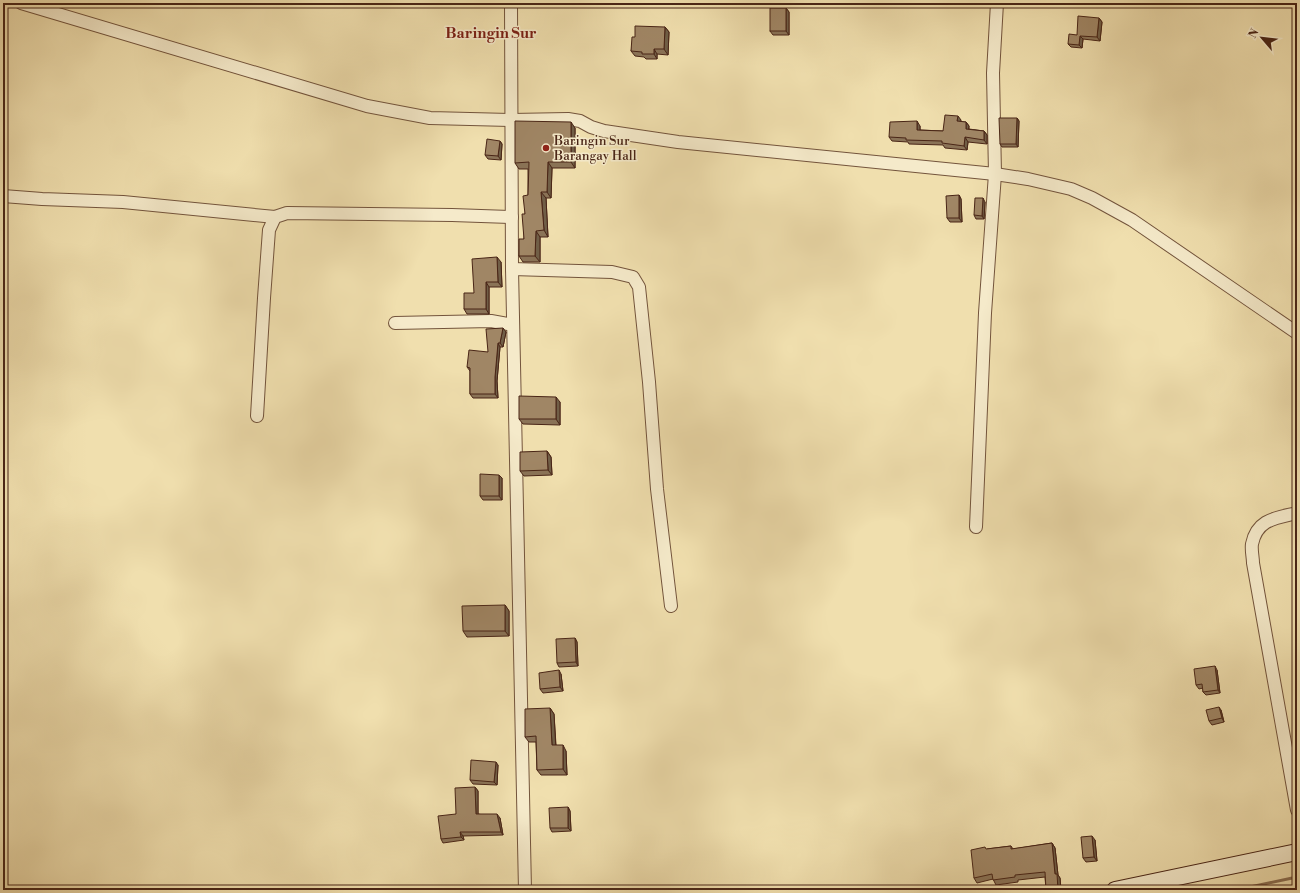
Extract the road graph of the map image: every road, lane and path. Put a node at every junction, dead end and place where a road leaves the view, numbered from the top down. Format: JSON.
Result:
{"nodes":[{"id":1,"x":21,"y":3,"type":"edge"},
{"id":2,"x":511,"y":3,"type":"edge"},
{"id":3,"x":997,"y":3,"type":"edge"},
{"id":4,"x":511,"y":120,"type":"junction"},
{"id":5,"x":995,"y":174,"type":"junction"},
{"id":6,"x":3,"y":196,"type":"edge"},
{"id":7,"x":512,"y":216,"type":"junction"},
{"id":8,"x":275,"y":217,"type":"junction"},
{"id":9,"x":512,"y":269,"type":"junction"},
{"id":10,"x":395,"y":323,"type":"dead end"},
{"id":11,"x":513,"y":325,"type":"junction"},
{"id":12,"x":1297,"y":333,"type":"edge"},
{"id":13,"x":257,"y":416,"type":"dead end"},
{"id":14,"x":1297,"y":512,"type":"edge"},
{"id":15,"x":976,"y":527,"type":"dead end"},
{"id":16,"x":671,"y":606,"type":"dead end"},
{"id":17,"x":1297,"y":810,"type":"edge"},
{"id":18,"x":1297,"y":852,"type":"edge"},
{"id":19,"x":526,"y":890,"type":"edge"},
{"id":20,"x":1115,"y":890,"type":"edge"}],
"edges":[{"from":1,"to":4,"type":"street"},
{"from":2,"to":4,"type":"street"},
{"from":3,"to":5,"type":"street"},
{"from":4,"to":5,"type":"street"},
{"from":4,"to":7,"type":"street"},
{"from":5,"to":12,"type":"street"},
{"from":5,"to":15,"type":"street"},
{"from":6,"to":8,"type":"street"},
{"from":7,"to":8,"type":"street"},
{"from":7,"to":9,"type":"street"},
{"from":8,"to":13,"type":"street"},
{"from":9,"to":11,"type":"street"},
{"from":9,"to":16,"type":"street"},
{"from":10,"to":11,"type":"street"},
{"from":11,"to":19,"type":"street"},
{"from":14,"to":17,"type":"street"},
{"from":18,"to":20,"type":"street"}]}
